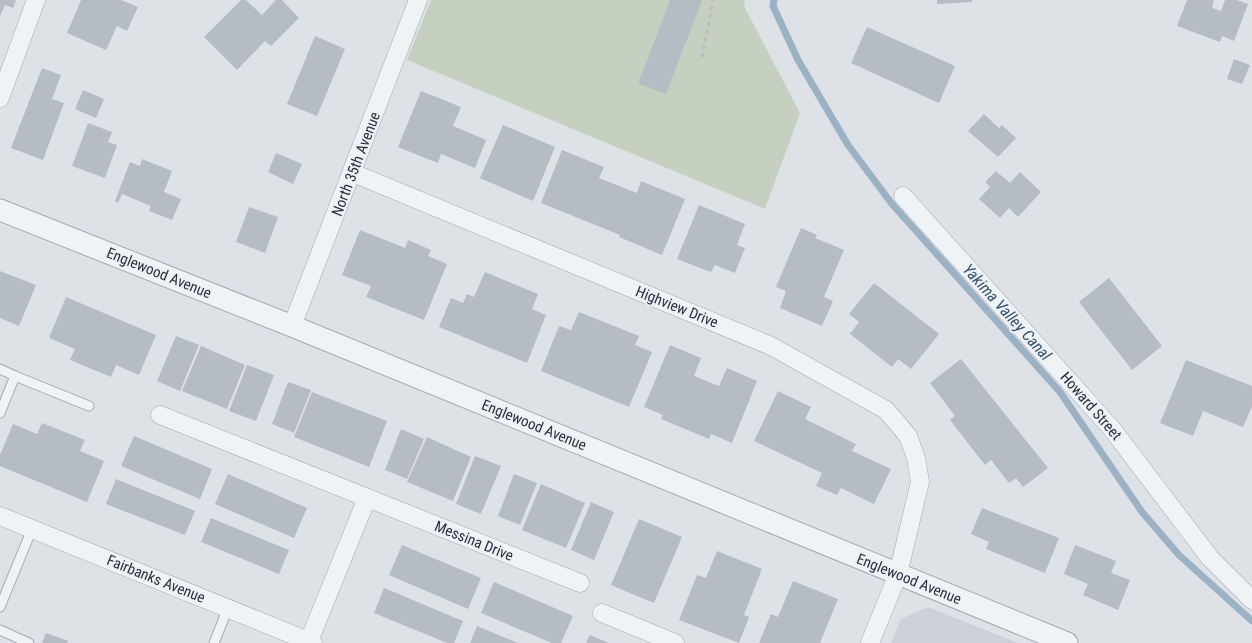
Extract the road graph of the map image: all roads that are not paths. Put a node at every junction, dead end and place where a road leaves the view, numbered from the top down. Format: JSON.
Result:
{"nodes":[{"id":1,"x":36,"y":0,"type":"edge"},
{"id":2,"x":418,"y":0,"type":"edge"},
{"id":3,"x":0,"y":98,"type":"edge"},
{"id":4,"x":353,"y":173,"type":"junction"},
{"id":5,"x":903,"y":196,"type":"dead end"},
{"id":6,"x":0,"y":210,"type":"edge"},
{"id":7,"x":292,"y":326,"type":"junction"},
{"id":8,"x":0,"y":369,"type":"edge"},
{"id":9,"x":15,"y":376,"type":"junction"},
{"id":10,"x":89,"y":406,"type":"dead end"},
{"id":11,"x":0,"y":413,"type":"edge"},
{"id":12,"x":160,"y":415,"type":"dead end"},
{"id":13,"x":367,"y":498,"type":"junction"},
{"id":14,"x":1,"y":520,"type":"edge"},
{"id":15,"x":32,"y":529,"type":"junction"},
{"id":16,"x":898,"y":574,"type":"junction"},
{"id":17,"x":580,"y":583,"type":"dead end"},
{"id":18,"x":1252,"y":600,"type":"edge"},
{"id":19,"x":0,"y":607,"type":"edge"},
{"id":20,"x":228,"y":608,"type":"junction"},
{"id":21,"x":602,"y":613,"type":"dead end"},
{"id":22,"x":0,"y":630,"type":"edge"},
{"id":23,"x":311,"y":642,"type":"edge"},
{"id":24,"x":670,"y":642,"type":"edge"},
{"id":25,"x":29,"y":643,"type":"edge"},
{"id":26,"x":214,"y":643,"type":"edge"},
{"id":27,"x":870,"y":643,"type":"edge"},
{"id":28,"x":1067,"y":643,"type":"edge"}],
"edges":[{"from":1,"to":3,"type":"street"},
{"from":2,"to":4,"type":"street","name":"North 35th Avenue"},
{"from":4,"to":7,"type":"street","name":"North 35th Avenue"},
{"from":4,"to":16,"type":"street","name":"Highview Drive"},
{"from":5,"to":18,"type":"street","name":"Howard Street"},
{"from":6,"to":7,"type":"street","name":"Englewood Avenue"},
{"from":7,"to":16,"type":"street","name":"Englewood Avenue"},
{"from":8,"to":9,"type":"lane"},
{"from":9,"to":10,"type":"lane"},
{"from":9,"to":11,"type":"lane"},
{"from":12,"to":13,"type":"street","name":"Messina Drive"},
{"from":13,"to":17,"type":"street","name":"Messina Drive"},
{"from":13,"to":23,"type":"street"},
{"from":14,"to":15,"type":"street","name":"Fairbanks Avenue"},
{"from":15,"to":19,"type":"lane"},
{"from":15,"to":20,"type":"street","name":"Fairbanks Avenue"},
{"from":16,"to":27,"type":"street","name":"Highview Drive"},
{"from":16,"to":28,"type":"street","name":"Englewood Avenue"},
{"from":20,"to":23,"type":"street","name":"Fairbanks Avenue"},
{"from":20,"to":26,"type":"lane"},
{"from":21,"to":24,"type":"street"},
{"from":22,"to":25,"type":"lane"}]}
